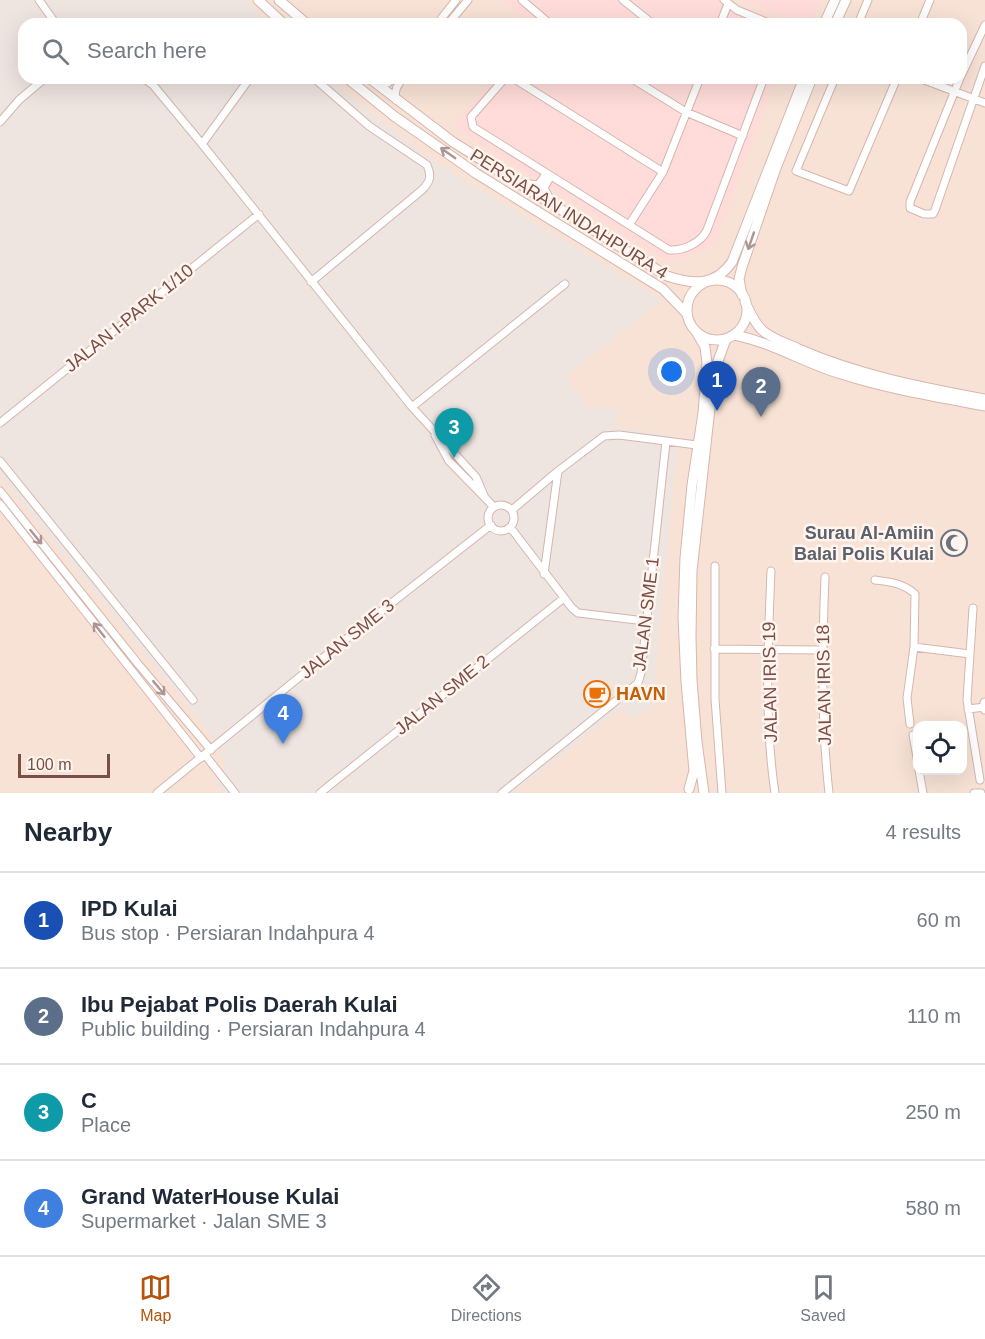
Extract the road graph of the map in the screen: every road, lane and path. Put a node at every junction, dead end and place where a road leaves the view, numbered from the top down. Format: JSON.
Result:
{"nodes":[{"id":1,"x":39,"y":0,"type":"edge"},
{"id":2,"x":258,"y":0,"type":"edge"},
{"id":3,"x":279,"y":0,"type":"edge"},
{"id":4,"x":456,"y":0,"type":"edge"},
{"id":5,"x":468,"y":0,"type":"edge"},
{"id":6,"x":522,"y":0,"type":"edge"},
{"id":7,"x":623,"y":0,"type":"edge"},
{"id":8,"x":835,"y":0,"type":"edge"},
{"id":9,"x":846,"y":0,"type":"edge"},
{"id":10,"x":868,"y":0,"type":"edge"},
{"id":11,"x":930,"y":0,"type":"edge"},
{"id":12,"x":726,"y":2,"type":"edge"},
{"id":13,"x":52,"y":18,"type":"edge"},
{"id":14,"x":278,"y":18,"type":"edge"},
{"id":15,"x":300,"y":18,"type":"edge"},
{"id":16,"x":442,"y":18,"type":"edge"},
{"id":17,"x":453,"y":18,"type":"edge"},
{"id":18,"x":543,"y":18,"type":"edge"},
{"id":19,"x":646,"y":18,"type":"edge"},
{"id":20,"x":722,"y":18,"type":"edge"},
{"id":21,"x":756,"y":18,"type":"edge"},
{"id":22,"x":827,"y":18,"type":"edge"},
{"id":23,"x":838,"y":18,"type":"edge"},
{"id":24,"x":860,"y":18,"type":"edge"},
{"id":25,"x":922,"y":18,"type":"edge"},
{"id":26,"x":985,"y":25,"type":"edge"},
{"id":27,"x":967,"y":64,"type":"edge"},
{"id":28,"x":985,"y":66,"type":"edge"},
{"id":29,"x":38,"y":84,"type":"edge"},
{"id":30,"x":152,"y":84,"type":"edge"},
{"id":31,"x":246,"y":84,"type":"edge"},
{"id":32,"x":321,"y":84,"type":"edge"},
{"id":33,"x":354,"y":84,"type":"edge"},
{"id":34,"x":376,"y":84,"type":"edge"},
{"id":35,"x":398,"y":84,"type":"edge"},
{"id":36,"x":500,"y":84,"type":"edge"},
{"id":37,"x":523,"y":84,"type":"edge"},
{"id":38,"x":641,"y":84,"type":"edge"},
{"id":39,"x":697,"y":84,"type":"edge"},
{"id":40,"x":762,"y":84,"type":"edge"},
{"id":41,"x":802,"y":84,"type":"edge"},
{"id":42,"x":810,"y":84,"type":"edge"},
{"id":43,"x":832,"y":84,"type":"edge"},
{"id":44,"x":894,"y":84,"type":"edge"},
{"id":45,"x":936,"y":84,"type":"edge"},
{"id":46,"x":958,"y":84,"type":"edge"},
{"id":47,"x":954,"y":91,"type":"junction"},
{"id":48,"x":974,"y":99,"type":"junction"},
{"id":49,"x":396,"y":101,"type":"junction"},
{"id":50,"x":985,"y":103,"type":"edge"},
{"id":51,"x":687,"y":112,"type":"junction"},
{"id":52,"x":0,"y":122,"type":"edge"},
{"id":53,"x":742,"y":136,"type":"junction"},
{"id":54,"x":202,"y":144,"type":"junction"},
{"id":55,"x":663,"y":172,"type":"junction"},
{"id":56,"x":548,"y":175,"type":"junction"},
{"id":57,"x":512,"y":180,"type":"junction"},
{"id":58,"x":556,"y":207,"type":"junction"},
{"id":59,"x":259,"y":214,"type":"junction"},
{"id":60,"x":629,"y":225,"type":"junction"},
{"id":61,"x":311,"y":282,"type":"junction"},
{"id":62,"x":707,"y":282,"type":"junction"},
{"id":63,"x":566,"y":284,"type":"dead end"},
{"id":64,"x":744,"y":299,"type":"junction"},
{"id":65,"x":687,"y":314,"type":"junction"},
{"id":66,"x":698,"y":333,"type":"junction"},
{"id":67,"x":730,"y":337,"type":"junction"},
{"id":68,"x":985,"y":399,"type":"edge"},
{"id":69,"x":985,"y":406,"type":"edge"},
{"id":70,"x":412,"y":407,"type":"junction"},
{"id":71,"x":0,"y":423,"type":"edge"},
{"id":72,"x":666,"y":442,"type":"junction"},
{"id":73,"x":697,"y":445,"type":"junction"},
{"id":74,"x":0,"y":461,"type":"edge"},
{"id":75,"x":558,"y":471,"type":"junction"},
{"id":76,"x":0,"y":491,"type":"edge"},
{"id":77,"x":0,"y":504,"type":"edge"},
{"id":78,"x":494,"y":507,"type":"junction"},
{"id":79,"x":512,"y":510,"type":"junction"},
{"id":80,"x":490,"y":525,"type":"junction"},
{"id":81,"x":510,"y":527,"type":"junction"},
{"id":82,"x":715,"y":566,"type":"dead end"},
{"id":83,"x":771,"y":571,"type":"dead end"},
{"id":84,"x":544,"y":574,"type":"junction"},
{"id":85,"x":825,"y":577,"type":"dead end"},
{"id":86,"x":875,"y":580,"type":"dead end"},
{"id":87,"x":564,"y":598,"type":"junction"},
{"id":88,"x":973,"y":608,"type":"dead end"},
{"id":89,"x":645,"y":621,"type":"junction"},
{"id":90,"x":914,"y":647,"type":"junction"},
{"id":91,"x":714,"y":649,"type":"junction"},
{"id":92,"x":768,"y":649,"type":"junction"},
{"id":93,"x":822,"y":650,"type":"junction"},
{"id":94,"x":970,"y":654,"type":"junction"},
{"id":95,"x":193,"y":700,"type":"dead end"},
{"id":96,"x":985,"y":707,"type":"edge"},
{"id":97,"x":968,"y":709,"type":"junction"},
{"id":98,"x":910,"y":724,"type":"dead end"},
{"id":99,"x":206,"y":755,"type":"junction"},
{"id":100,"x":920,"y":775,"type":"edge"},
{"id":101,"x":980,"y":780,"type":"dead end"},
{"id":102,"x":686,"y":791,"type":"edge"},
{"id":103,"x":157,"y":793,"type":"edge"},
{"id":104,"x":235,"y":793,"type":"edge"},
{"id":105,"x":320,"y":793,"type":"edge"},
{"id":106,"x":501,"y":793,"type":"edge"},
{"id":107,"x":704,"y":793,"type":"edge"},
{"id":108,"x":722,"y":793,"type":"edge"},
{"id":109,"x":775,"y":793,"type":"edge"},
{"id":110,"x":829,"y":793,"type":"edge"},
{"id":111,"x":922,"y":793,"type":"edge"},
{"id":112,"x":974,"y":793,"type":"edge"},
{"id":113,"x":981,"y":793,"type":"edge"}],
"edges":[{"from":1,"to":13,"type":"street"},
{"from":2,"to":14,"type":"main road"},
{"from":3,"to":15,"type":"main road"},
{"from":4,"to":16,"type":"street"},
{"from":5,"to":17,"type":"street"},
{"from":6,"to":18,"type":"street"},
{"from":7,"to":19,"type":"street"},
{"from":8,"to":22,"type":"main road"},
{"from":9,"to":23,"type":"main road"},
{"from":10,"to":24,"type":"street"},
{"from":11,"to":25,"type":"street"},
{"from":12,"to":20,"type":"street"},
{"from":12,"to":21,"type":"street"},
{"from":26,"to":27,"type":"street"},
{"from":28,"to":48,"type":"street"},
{"from":29,"to":52,"type":"street"},
{"from":30,"to":54,"type":"street"},
{"from":31,"to":54,"type":"street"},
{"from":32,"to":61,"type":"street"},
{"from":65,"to":33,"type":"main road","one_way":true},
{"from":34,"to":49,"type":"main road","name":"PERSIARAN INDAHPURA 4"},
{"from":35,"to":49,"type":"street"},
{"from":36,"to":56,"type":"street"},
{"from":37,"to":55,"type":"street"},
{"from":38,"to":51,"type":"street"},
{"from":39,"to":51,"type":"street"},
{"from":40,"to":53,"type":"street"},
{"from":41,"to":62,"type":"main road"},
{"from":42,"to":64,"type":"main road","one_way":true},
{"from":43,"to":44,"type":"street"},
{"from":45,"to":47,"type":"street"},
{"from":46,"to":47,"type":"street"},
{"from":47,"to":48,"type":"street"},
{"from":47,"to":48,"type":"street"},
{"from":48,"to":50,"type":"street"},
{"from":49,"to":57,"type":"main road","name":"PERSIARAN INDAHPURA 4"},
{"from":51,"to":53,"type":"street"},
{"from":51,"to":55,"type":"street"},
{"from":53,"to":60,"type":"street"},
{"from":54,"to":59,"type":"street"},
{"from":55,"to":60,"type":"street"},
{"from":56,"to":57,"type":"street"},
{"from":56,"to":58,"type":"street"},
{"from":56,"to":60,"type":"street"},
{"from":57,"to":58,"type":"main road","name":"PERSIARAN INDAHPURA 4"},
{"from":58,"to":62,"type":"main road","name":"PERSIARAN INDAHPURA 4"},
{"from":59,"to":61,"type":"street"},
{"from":59,"to":71,"type":"street","name":"JALAN I-PARK 1/10"},
{"from":61,"to":70,"type":"street"},
{"from":62,"to":64,"type":"main road"},
{"from":62,"to":65,"type":"main road"},
{"from":63,"to":70,"type":"street"},
{"from":64,"to":67,"type":"main road"},
{"from":64,"to":68,"type":"main road"},
{"from":65,"to":66,"type":"main road"},
{"from":66,"to":67,"type":"main road"},
{"from":66,"to":73,"type":"main road"},
{"from":67,"to":69,"type":"main road"},
{"from":67,"to":107,"type":"main road"},
{"from":70,"to":78,"type":"street"},
{"from":72,"to":73,"type":"street"},
{"from":72,"to":75,"type":"street"},
{"from":72,"to":89,"type":"street","name":"JALAN SME 1"},
{"from":73,"to":102,"type":"main road"},
{"from":74,"to":95,"type":"street"},
{"from":75,"to":79,"type":"street"},
{"from":75,"to":84,"type":"street"},
{"from":76,"to":99,"type":"street","one_way":true},
{"from":99,"to":77,"type":"street","one_way":true},
{"from":78,"to":79,"type":"street"},
{"from":78,"to":80,"type":"street"},
{"from":79,"to":81,"type":"street"},
{"from":80,"to":81,"type":"street"},
{"from":80,"to":99,"type":"street","name":"JALAN SME 3"},
{"from":81,"to":84,"type":"street"},
{"from":82,"to":91,"type":"street"},
{"from":83,"to":92,"type":"street","name":"JALAN IRIS 19"},
{"from":84,"to":87,"type":"street"},
{"from":85,"to":93,"type":"street","name":"JALAN IRIS 18"},
{"from":86,"to":90,"type":"street"},
{"from":87,"to":89,"type":"street"},
{"from":87,"to":105,"type":"street","name":"JALAN SME 2"},
{"from":88,"to":94,"type":"street"},
{"from":89,"to":106,"type":"street","name":"JALAN SME 1"},
{"from":90,"to":94,"type":"street"},
{"from":90,"to":98,"type":"street"},
{"from":91,"to":92,"type":"street"},
{"from":91,"to":108,"type":"street"},
{"from":92,"to":93,"type":"street"},
{"from":92,"to":109,"type":"street","name":"JALAN IRIS 19"},
{"from":93,"to":110,"type":"street","name":"JALAN IRIS 18"},
{"from":94,"to":97,"type":"street"},
{"from":96,"to":97,"type":"street"},
{"from":97,"to":101,"type":"street"},
{"from":99,"to":103,"type":"street","name":"JALAN SME 3"},
{"from":99,"to":104,"type":"street"},
{"from":100,"to":111,"type":"street"},
{"from":102,"to":107,"type":"main road"},
{"from":112,"to":113,"type":"street"}]}
